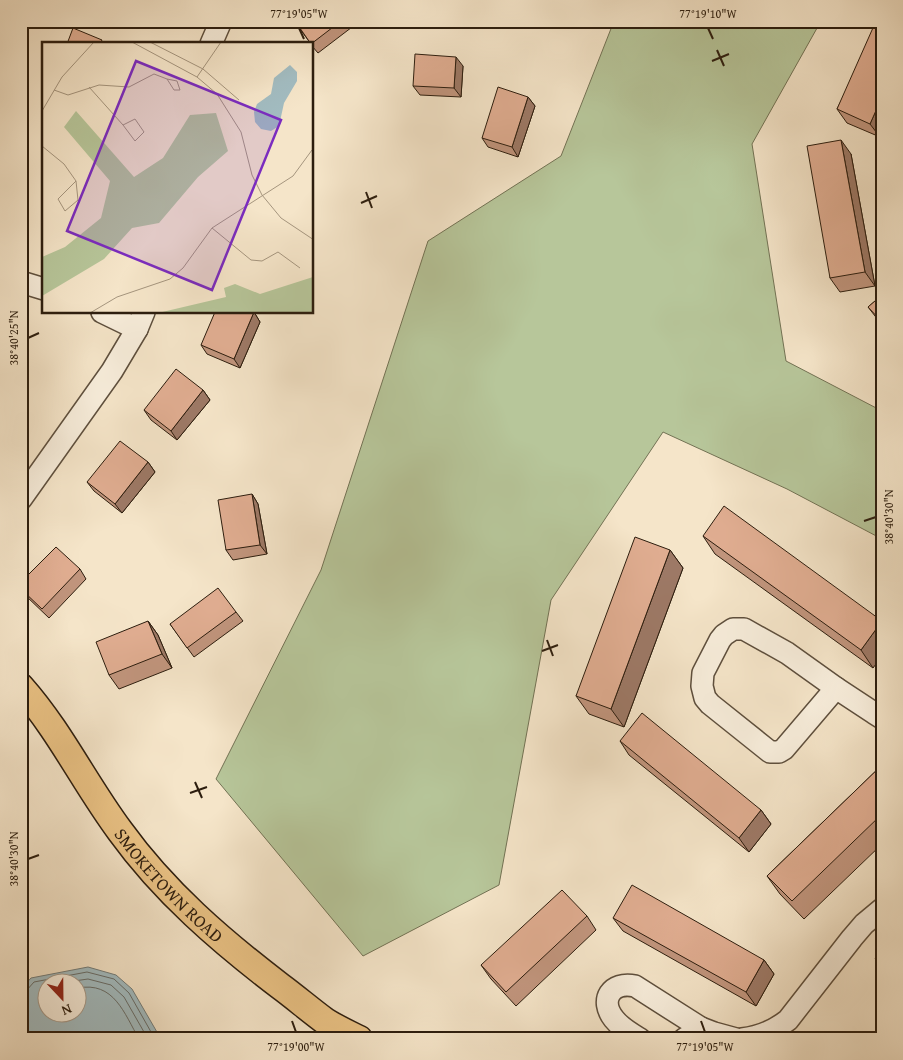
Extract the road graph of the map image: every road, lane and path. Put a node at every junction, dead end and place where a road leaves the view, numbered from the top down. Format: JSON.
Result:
{"nodes":[{"id":1,"x":221,"y":21,"type":"edge"},
{"id":2,"x":212,"y":42,"type":"edge"},
{"id":3,"x":21,"y":282,"type":"edge"},
{"id":4,"x":42,"y":288,"type":"edge"},
{"id":5,"x":111,"y":314,"type":"edge"},
{"id":6,"x":141,"y":321,"type":"edge"},
{"id":7,"x":21,"y":499,"type":"edge"},
{"id":8,"x":21,"y":687,"type":"edge"},
{"id":9,"x":836,"y":688,"type":"junction"},
{"id":10,"x":882,"y":718,"type":"edge"},
{"id":11,"x":882,"y":909,"type":"edge"},
{"id":12,"x":692,"y":1033,"type":"edge"},
{"id":13,"x":359,"y":1039,"type":"edge"},
{"id":14,"x":640,"y":1039,"type":"edge"},
{"id":15,"x":736,"y":1039,"type":"edge"},
{"id":16,"x":742,"y":1039,"type":"edge"}],
"edges":[{"from":1,"to":2,"type":"street"},
{"from":3,"to":4,"type":"street"},
{"from":5,"to":6,"type":"street"},
{"from":6,"to":7,"type":"street"},
{"from":8,"to":13,"type":"main road","name":"SMOKETOWN ROAD"},
{"from":9,"to":9,"type":"street"},
{"from":9,"to":10,"type":"street"},
{"from":11,"to":16,"type":"street"},
{"from":12,"to":14,"type":"street"},
{"from":12,"to":15,"type":"street"}]}
